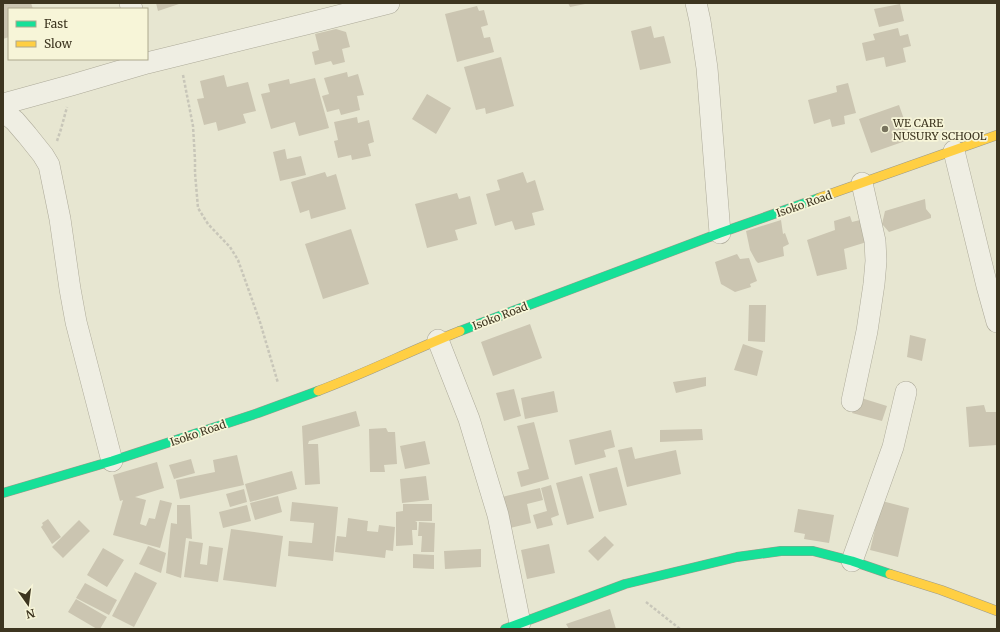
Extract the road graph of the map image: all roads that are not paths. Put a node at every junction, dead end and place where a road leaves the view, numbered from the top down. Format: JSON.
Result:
{"nodes":[{"id":1,"x":389,"y":3,"type":"edge"},
{"id":2,"x":696,"y":3,"type":"edge"},
{"id":3,"x":146,"y":61,"type":"edge"},
{"id":4,"x":3,"y":104,"type":"edge"},
{"id":5,"x":3,"y":111,"type":"edge"},
{"id":6,"x":997,"y":135,"type":"edge"},
{"id":7,"x":954,"y":151,"type":"junction"},
{"id":8,"x":862,"y":183,"type":"junction"},
{"id":9,"x":720,"y":233,"type":"junction"},
{"id":10,"x":997,"y":322,"type":"edge"},
{"id":11,"x":438,"y":340,"type":"junction"},
{"id":12,"x":906,"y":392,"type":"dead end"},
{"id":13,"x":852,"y":401,"type":"dead end"},
{"id":14,"x":112,"y":461,"type":"junction"},
{"id":15,"x":3,"y":493,"type":"edge"},
{"id":16,"x":852,"y":562,"type":"junction"},
{"id":17,"x":997,"y":611,"type":"edge"},
{"id":18,"x":513,"y":626,"type":"edge"}],
"edges":[{"from":1,"to":3,"type":"street"},
{"from":2,"to":9,"type":"street"},
{"from":3,"to":4,"type":"street"},
{"from":5,"to":14,"type":"street"},
{"from":6,"to":7,"type":"street","name":"Isoko Road"},
{"from":7,"to":8,"type":"street","name":"Isoko Road"},
{"from":7,"to":10,"type":"street"},
{"from":8,"to":9,"type":"street","name":"Isoko Road"},
{"from":8,"to":13,"type":"street"},
{"from":9,"to":11,"type":"street","name":"Isoko Road"},
{"from":11,"to":14,"type":"street","name":"Isoko Road"},
{"from":11,"to":18,"type":"street"},
{"from":12,"to":16,"type":"street"},
{"from":14,"to":15,"type":"street","name":"Isoko Road"},
{"from":16,"to":17,"type":"street"},
{"from":16,"to":18,"type":"street"}]}
